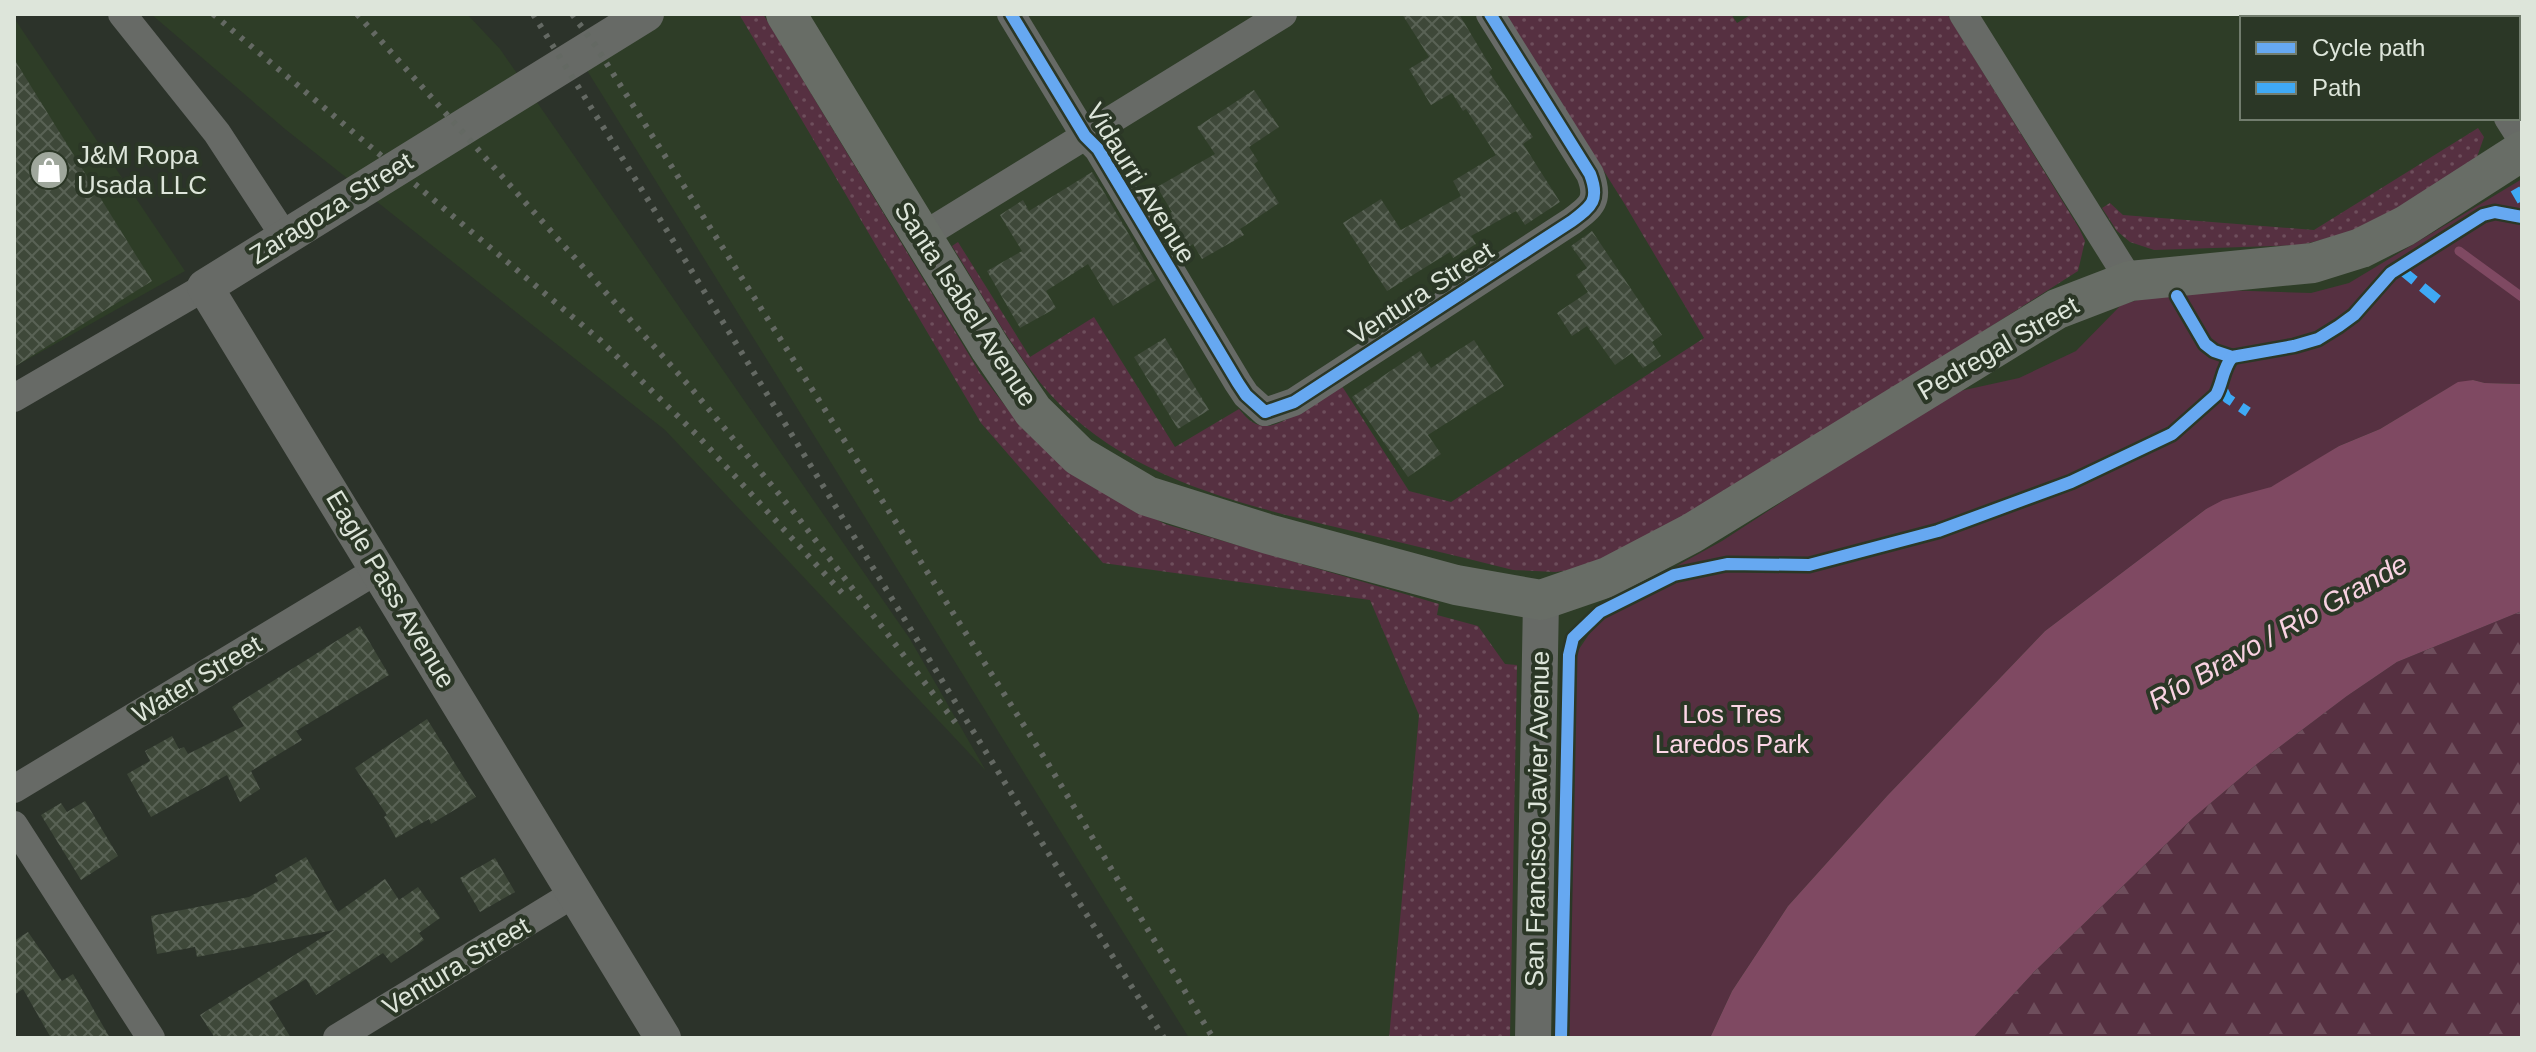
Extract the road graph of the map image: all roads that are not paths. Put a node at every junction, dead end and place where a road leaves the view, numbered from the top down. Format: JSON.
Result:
{"nodes":[{"id":1,"x":122,"y":14,"type":"edge"},
{"id":2,"x":646,"y":14,"type":"edge"},
{"id":3,"x":786,"y":14,"type":"edge"},
{"id":4,"x":1011,"y":14,"type":"edge"},
{"id":5,"x":1283,"y":14,"type":"edge"},
{"id":6,"x":1490,"y":14,"type":"edge"},
{"id":7,"x":1963,"y":14,"type":"edge"},
{"id":8,"x":2509,"y":120,"type":"edge"},
{"id":9,"x":1085,"y":136,"type":"junction"},
{"id":10,"x":2522,"y":140,"type":"edge"},
{"id":11,"x":2522,"y":151,"type":"edge"},
{"id":12,"x":285,"y":237,"type":"junction"},
{"id":13,"x":921,"y":237,"type":"junction"},
{"id":14,"x":2130,"y":281,"type":"junction"},
{"id":15,"x":205,"y":287,"type":"junction"},
{"id":16,"x":14,"y":398,"type":"edge"},
{"id":17,"x":1265,"y":412,"type":"joint"},
{"id":18,"x":379,"y":569,"type":"junction"},
{"id":19,"x":1541,"y":600,"type":"junction"},
{"id":20,"x":14,"y":789,"type":"edge"},
{"id":21,"x":14,"y":825,"type":"edge"},
{"id":22,"x":575,"y":893,"type":"junction"},
{"id":23,"x":151,"y":1038,"type":"edge"},
{"id":24,"x":337,"y":1038,"type":"edge"},
{"id":25,"x":663,"y":1038,"type":"edge"},
{"id":26,"x":1533,"y":1038,"type":"edge"}],
"edges":[{"from":1,"to":12,"type":"street"},
{"from":2,"to":12,"type":"street","name":"Zaragoza Street"},
{"from":3,"to":13,"type":"main road","name":"Santa Isabel Avenue"},
{"from":4,"to":9,"type":"street","name":"Vidaurri Avenue"},
{"from":5,"to":9,"type":"street"},
{"from":6,"to":17,"type":"street","name":"Ventura Street"},
{"from":7,"to":14,"type":"street"},
{"from":8,"to":10,"type":"street"},
{"from":9,"to":13,"type":"street"},
{"from":9,"to":17,"type":"street","name":"Vidaurri Avenue"},
{"from":11,"to":14,"type":"main road","name":"Pedregal Street"},
{"from":12,"to":15,"type":"street","name":"Zaragoza Street"},
{"from":13,"to":19,"type":"main road","name":"Santa Isabel Avenue"},
{"from":14,"to":19,"type":"main road","name":"Pedregal Street"},
{"from":15,"to":16,"type":"street","name":"Zaragoza Street"},
{"from":15,"to":18,"type":"street","name":"Eagle Pass Avenue"},
{"from":18,"to":20,"type":"street","name":"Water Street"},
{"from":18,"to":22,"type":"street","name":"Eagle Pass Avenue"},
{"from":19,"to":26,"type":"street","name":"San Francisco Javier Avenue"},
{"from":21,"to":23,"type":"street"},
{"from":22,"to":24,"type":"street","name":"Ventura Street"},
{"from":22,"to":25,"type":"street"}]}
